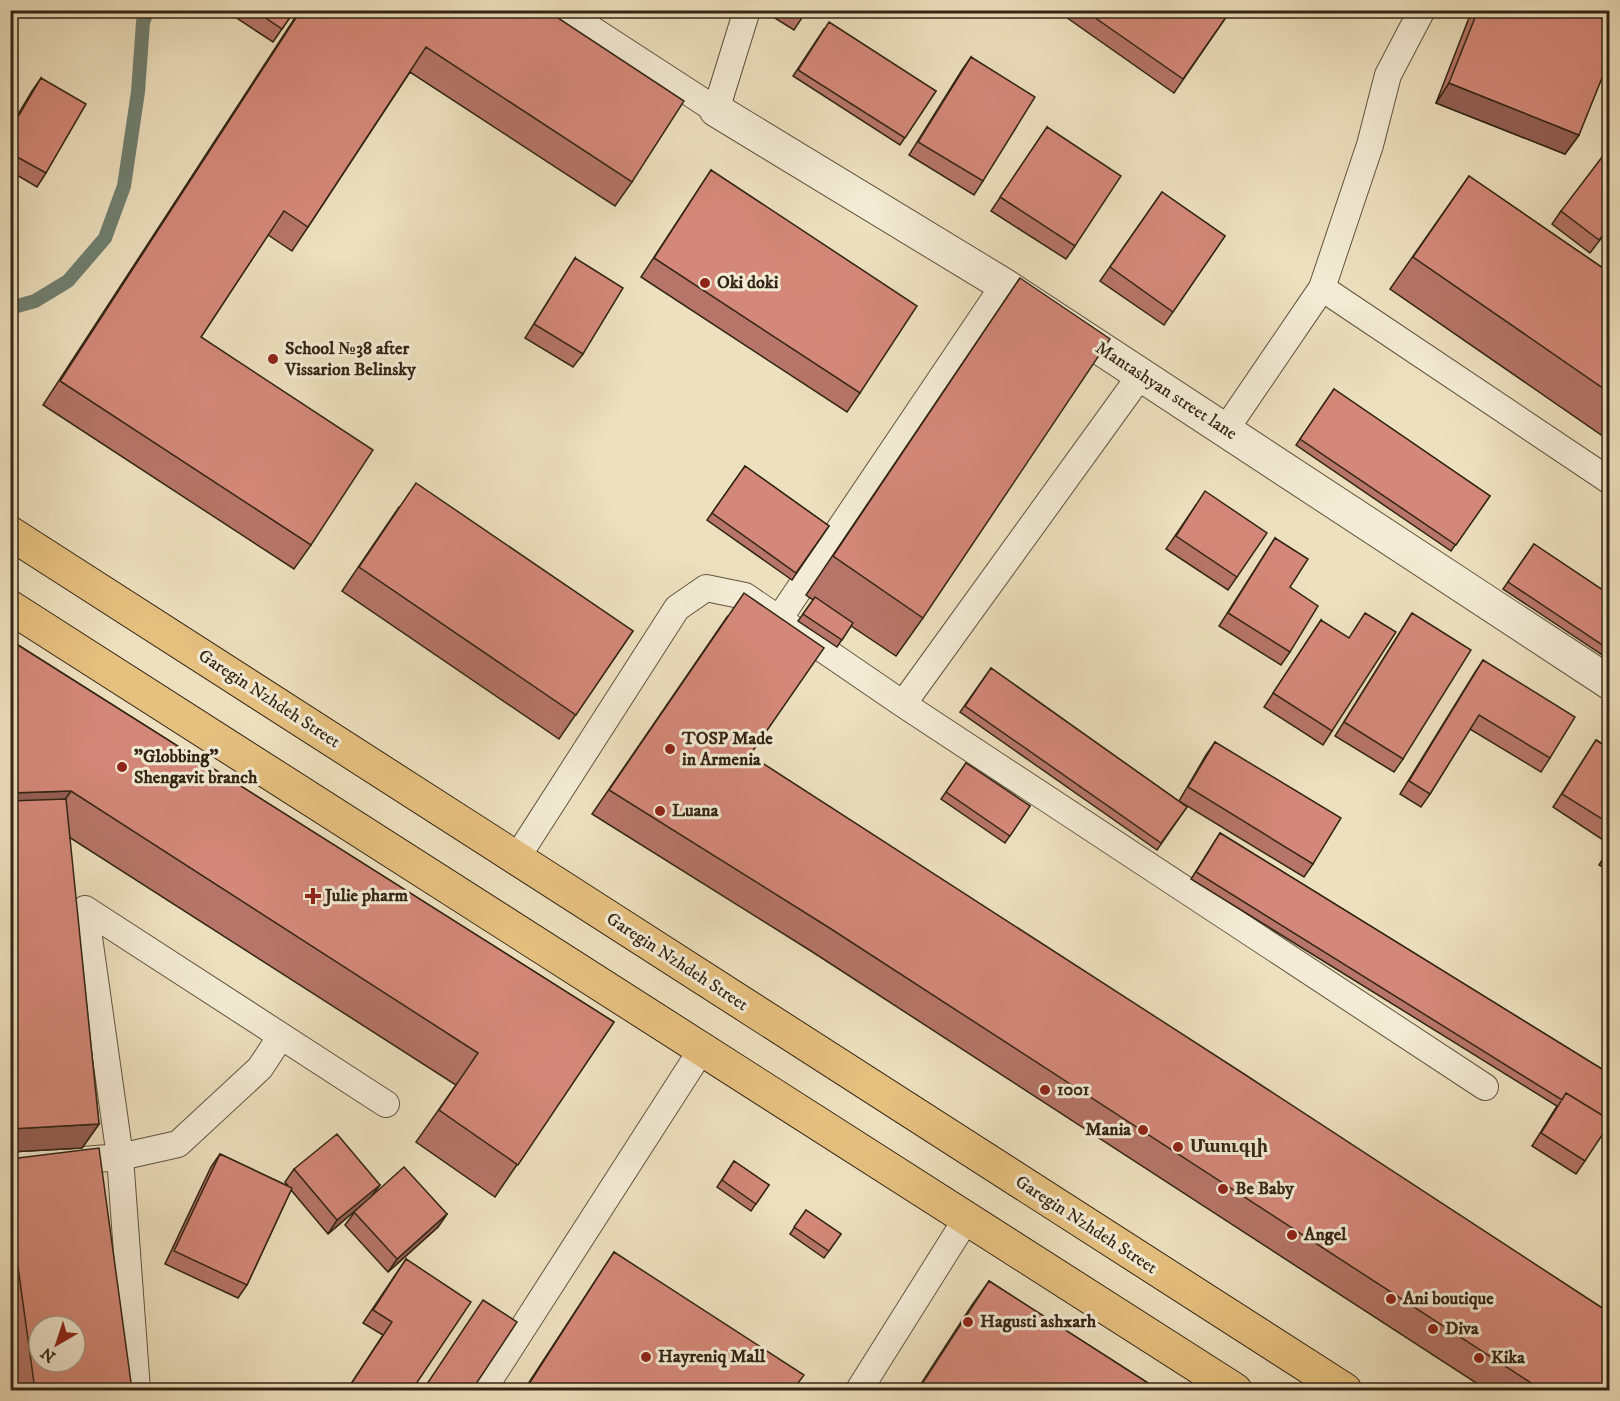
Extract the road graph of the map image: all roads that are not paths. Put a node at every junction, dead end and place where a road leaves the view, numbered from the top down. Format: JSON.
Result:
{"nodes":[{"id":1,"x":562,"y":10,"type":"edge"},
{"id":2,"x":747,"y":10,"type":"edge"},
{"id":3,"x":1422,"y":10,"type":"edge"},
{"id":4,"x":716,"y":110,"type":"junction"},
{"id":5,"x":1004,"y":285,"type":"junction"},
{"id":6,"x":1323,"y":288,"type":"junction"},
{"id":7,"x":1140,"y":376,"type":"junction"},
{"id":8,"x":1226,"y":429,"type":"junction"},
{"id":9,"x":1610,"y":481,"type":"edge"},
{"id":10,"x":10,"y":533,"type":"edge"},
{"id":11,"x":10,"y":607,"type":"edge"},
{"id":12,"x":779,"y":619,"type":"junction"},
{"id":13,"x":1610,"y":682,"type":"edge"},
{"id":14,"x":903,"y":704,"type":"junction"},
{"id":15,"x":516,"y":859,"type":"junction"},
{"id":16,"x":282,"y":1036,"type":"junction"},
{"id":17,"x":702,"y":1049,"type":"junction"},
{"id":18,"x":1485,"y":1087,"type":"dead end"},
{"id":19,"x":386,"y":1104,"type":"dead end"},
{"id":20,"x":120,"y":1157,"type":"junction"},
{"id":21,"x":10,"y":1166,"type":"edge"},
{"id":22,"x":967,"y":1218,"type":"junction"},
{"id":23,"x":137,"y":1390,"type":"edge"},
{"id":24,"x":483,"y":1390,"type":"edge"},
{"id":25,"x":859,"y":1390,"type":"edge"},
{"id":26,"x":1235,"y":1390,"type":"edge"},
{"id":27,"x":1345,"y":1390,"type":"edge"}],
"edges":[{"from":1,"to":4,"type":"lane"},
{"from":2,"to":4,"type":"lane"},
{"from":3,"to":6,"type":"lane"},
{"from":4,"to":5,"type":"street","name":"Mantashyan street lane"},
{"from":5,"to":7,"type":"street","name":"Mantashyan street lane"},
{"from":5,"to":12,"type":"lane"},
{"from":6,"to":8,"type":"lane"},
{"from":6,"to":9,"type":"lane"},
{"from":7,"to":8,"type":"street","name":"Mantashyan street lane"},
{"from":7,"to":14,"type":"lane"},
{"from":8,"to":13,"type":"street","name":"Mantashyan street lane"},
{"from":10,"to":15,"type":"main road","name":"Garegin Nzhdeh Street"},
{"from":11,"to":17,"type":"main road"},
{"from":12,"to":14,"type":"lane"},
{"from":12,"to":15,"type":"lane"},
{"from":14,"to":18,"type":"lane"},
{"from":15,"to":27,"type":"main road","name":"Garegin Nzhdeh Street"},
{"from":16,"to":19,"type":"lane"},
{"from":16,"to":20,"type":"lane"},
{"from":16,"to":20,"type":"lane"},
{"from":17,"to":22,"type":"main road"},
{"from":17,"to":24,"type":"lane"},
{"from":20,"to":21,"type":"lane"},
{"from":20,"to":23,"type":"lane"},
{"from":22,"to":25,"type":"lane"},
{"from":22,"to":26,"type":"main road"}]}
